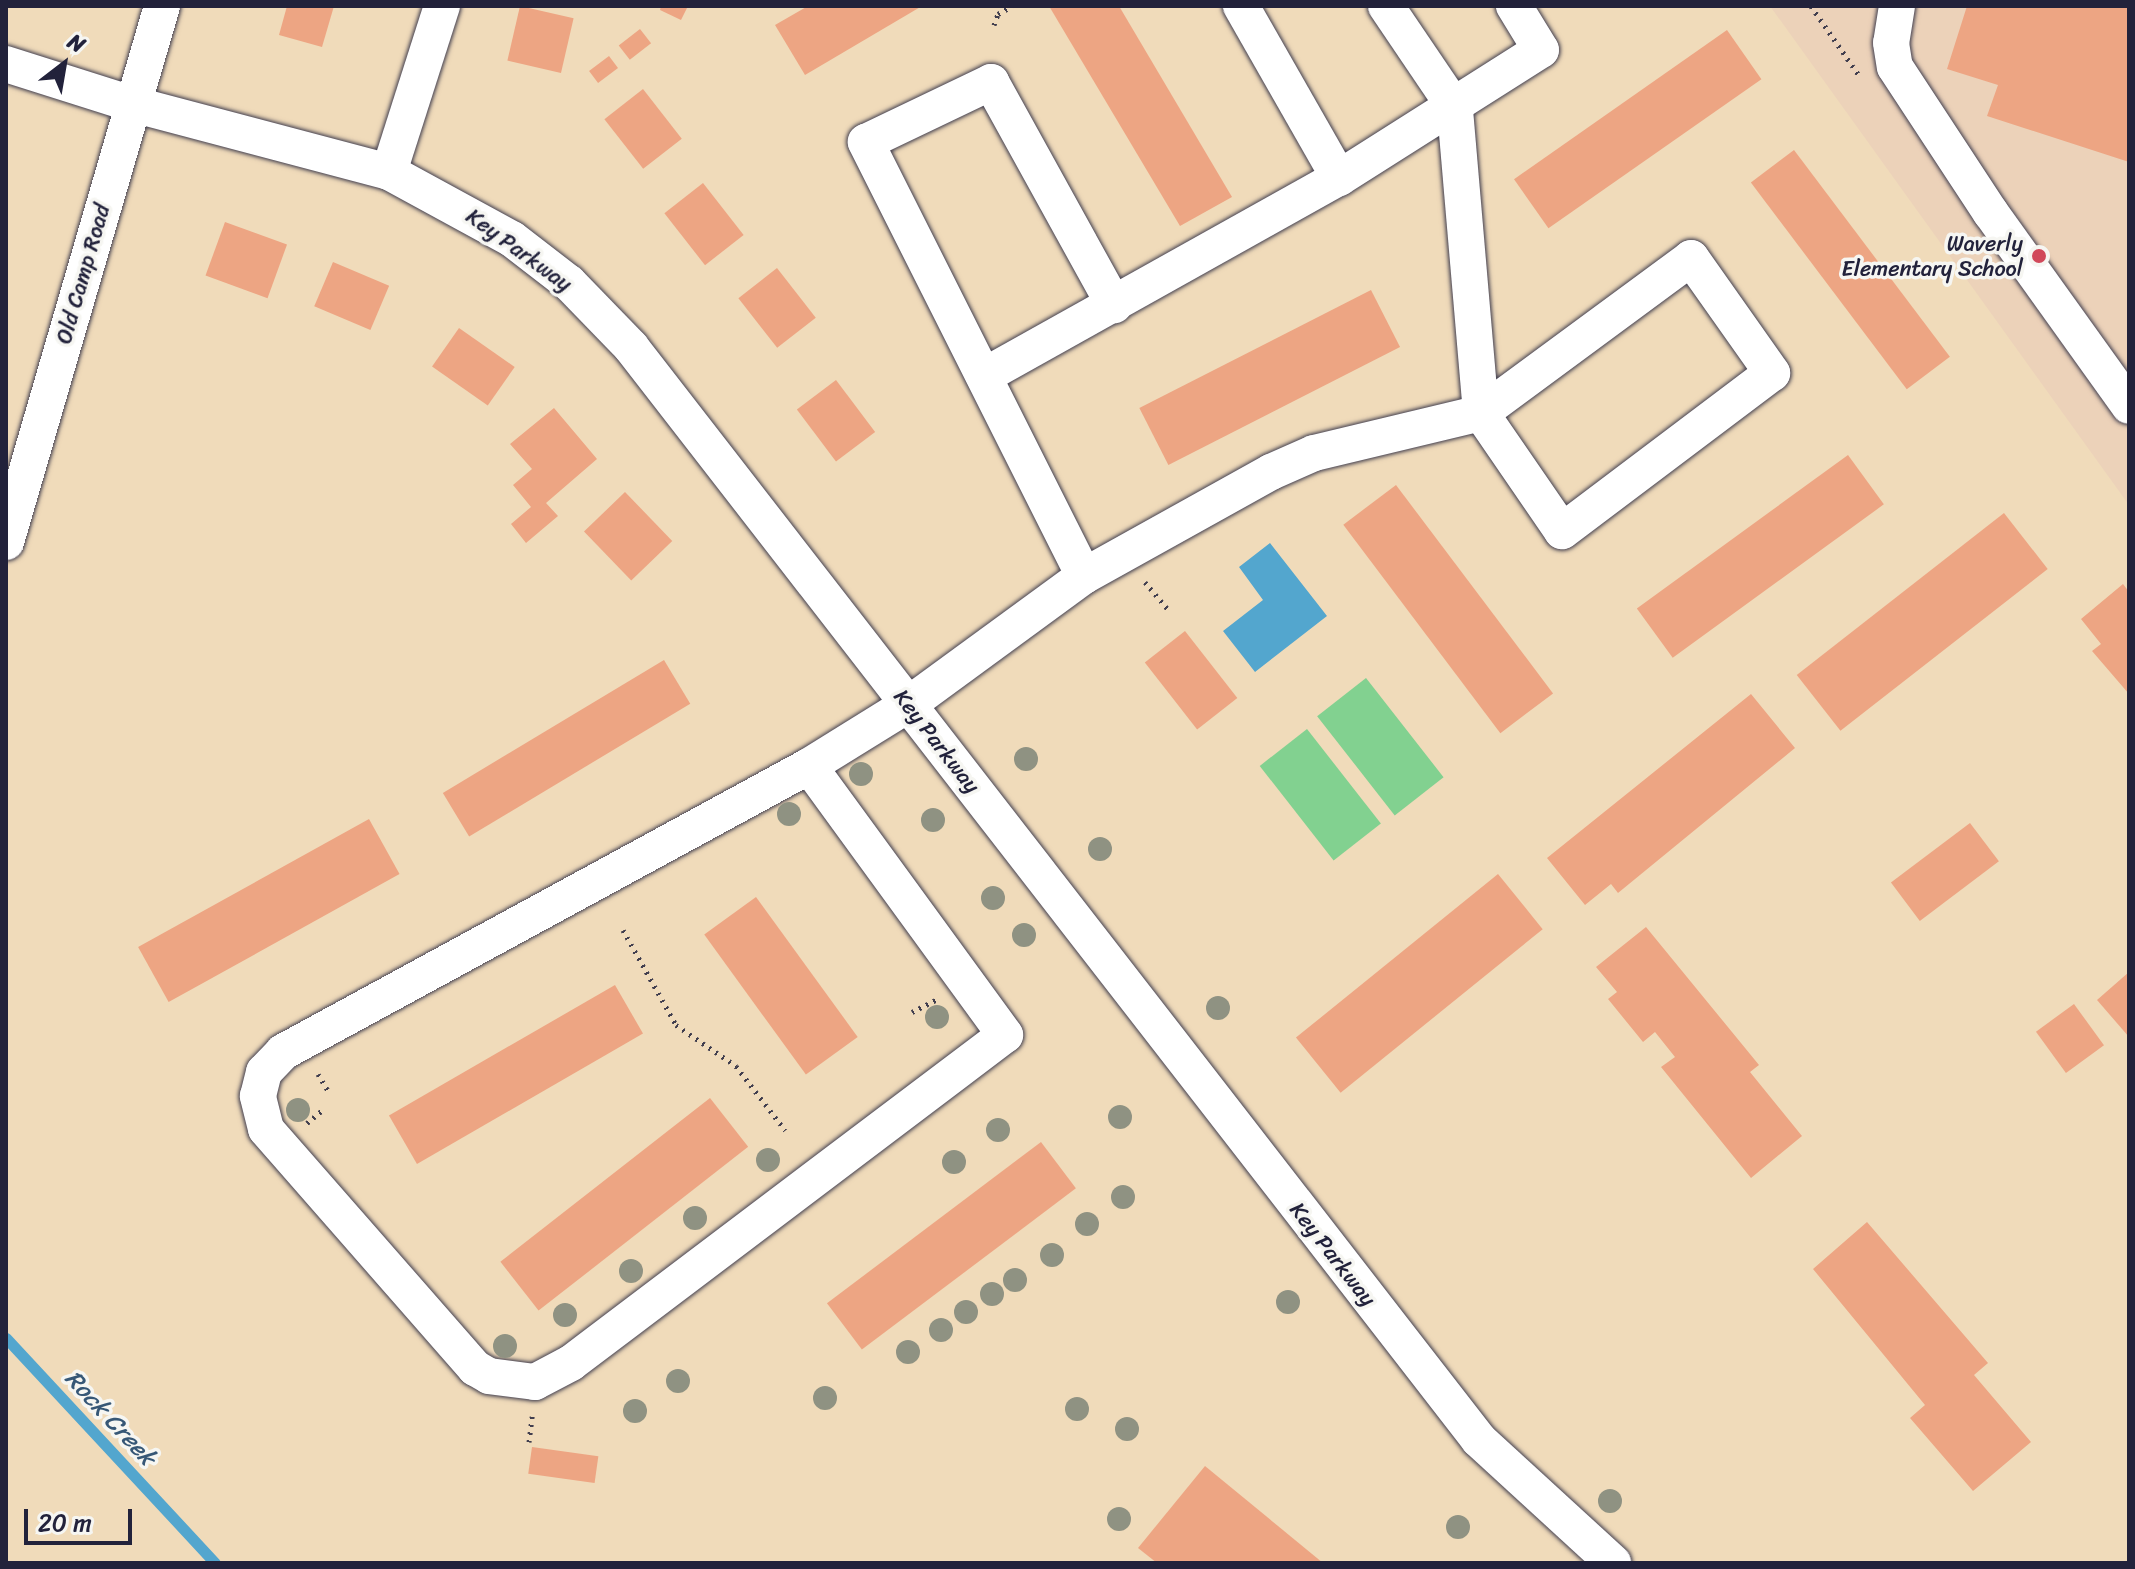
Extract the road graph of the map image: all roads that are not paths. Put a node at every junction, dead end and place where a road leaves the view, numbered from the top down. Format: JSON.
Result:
{"nodes":[{"id":1,"x":162,"y":6,"type":"edge"},
{"id":2,"x":442,"y":6,"type":"edge"},
{"id":3,"x":1241,"y":6,"type":"edge"},
{"id":4,"x":1386,"y":6,"type":"edge"},
{"id":5,"x":1514,"y":6,"type":"edge"},
{"id":6,"x":1897,"y":6,"type":"edge"},
{"id":7,"x":6,"y":64,"type":"edge"},
{"id":8,"x":132,"y":104,"type":"junction"},
{"id":9,"x":1455,"y":108,"type":"junction"},
{"id":10,"x":389,"y":172,"type":"junction"},
{"id":11,"x":1339,"y":178,"type":"junction"},
{"id":12,"x":1114,"y":305,"type":"junction"},
{"id":13,"x":2115,"y":364,"type":"edge"},
{"id":14,"x":984,"y":376,"type":"junction"},
{"id":15,"x":2129,"y":406,"type":"edge"},
{"id":16,"x":1481,"y":413,"type":"junction"},
{"id":17,"x":6,"y":542,"type":"edge"},
{"id":18,"x":1084,"y":576,"type":"junction"},
{"id":19,"x":909,"y":704,"type":"junction"},
{"id":20,"x":809,"y":766,"type":"junction"},
{"id":21,"x":1613,"y":1563,"type":"edge"}],
"edges":[{"from":1,"to":8,"type":"street","name":"Old Camp Road"},
{"from":2,"to":10,"type":"street"},
{"from":3,"to":11,"type":"street"},
{"from":4,"to":9,"type":"street"},
{"from":5,"to":9,"type":"street"},
{"from":6,"to":13,"type":"street"},
{"from":7,"to":8,"type":"street","name":"Key Parkway"},
{"from":8,"to":10,"type":"street","name":"Key Parkway"},
{"from":8,"to":17,"type":"street","name":"Old Camp Road"},
{"from":9,"to":11,"type":"street"},
{"from":9,"to":16,"type":"street"},
{"from":10,"to":19,"type":"street","name":"Key Parkway"},
{"from":11,"to":12,"type":"street"},
{"from":12,"to":14,"type":"street"},
{"from":12,"to":14,"type":"street"},
{"from":13,"to":15,"type":"street"},
{"from":14,"to":18,"type":"street"},
{"from":16,"to":16,"type":"street"},
{"from":16,"to":18,"type":"street"},
{"from":18,"to":19,"type":"street"},
{"from":19,"to":20,"type":"street"},
{"from":19,"to":21,"type":"street","name":"Key Parkway"},
{"from":20,"to":20,"type":"street"}]}
